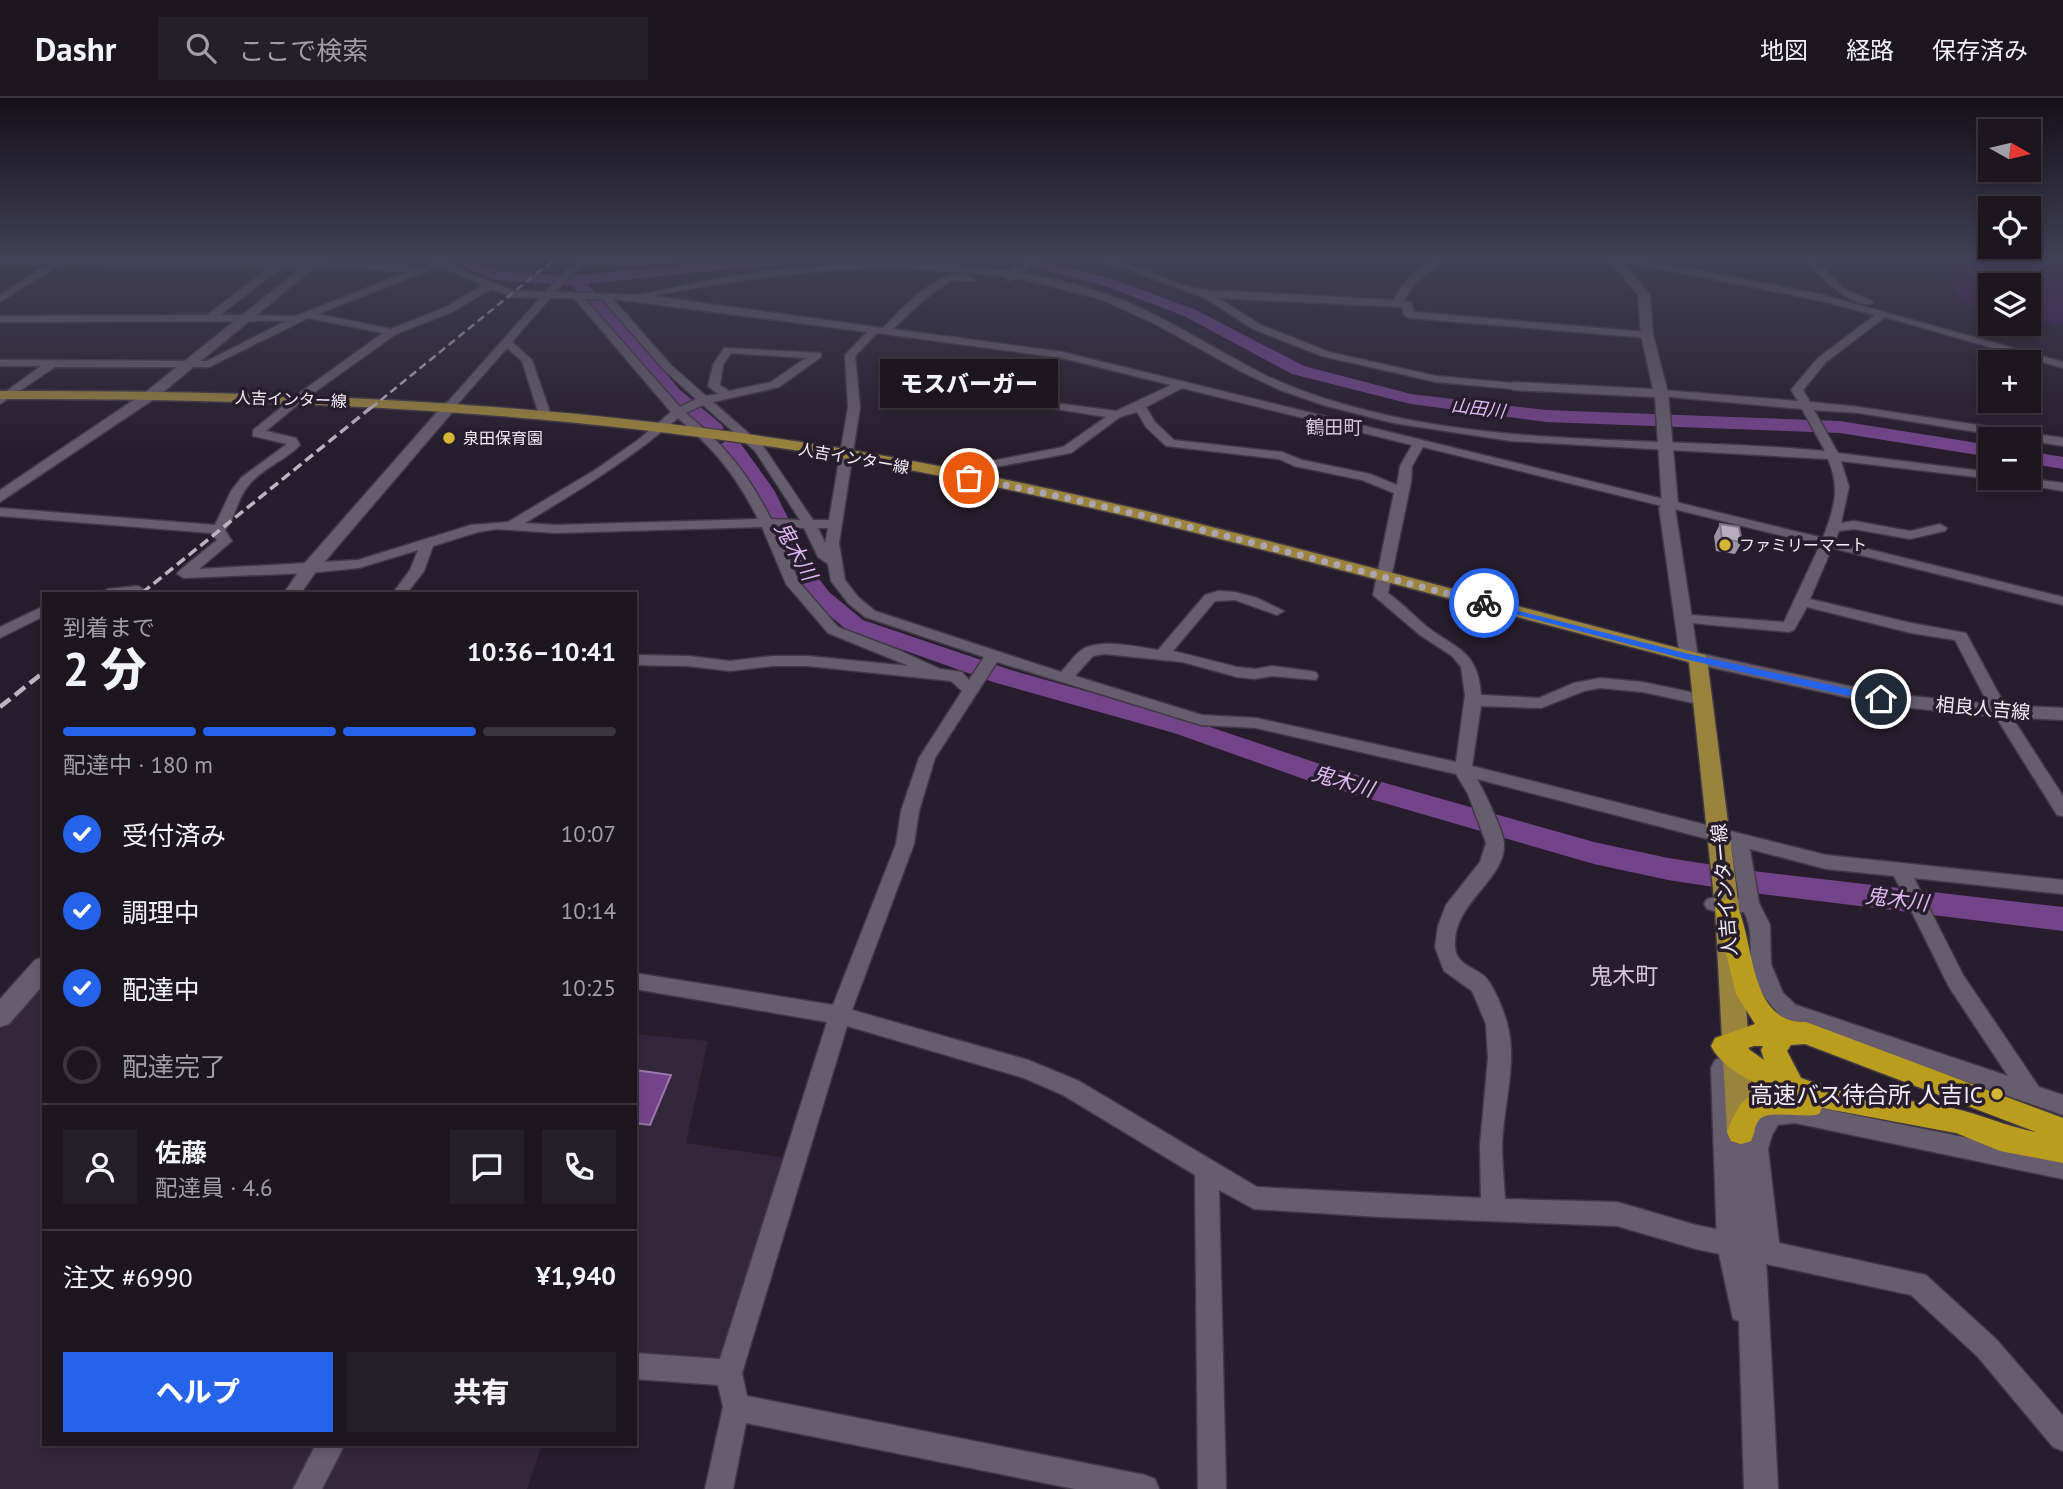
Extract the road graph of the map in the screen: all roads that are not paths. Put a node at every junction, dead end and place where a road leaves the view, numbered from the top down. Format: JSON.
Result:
{"nodes":[{"id":1,"x":243,"y":322,"type":"edge"},
{"id":2,"x":291,"y":322,"type":"edge"},
{"id":3,"x":338,"y":322,"type":"edge"},
{"id":4,"x":415,"y":322,"type":"edge"},
{"id":5,"x":524,"y":322,"type":"edge"},
{"id":6,"x":600,"y":322,"type":"edge"},
{"id":7,"x":628,"y":322,"type":"edge"},
{"id":8,"x":820,"y":322,"type":"edge"},
{"id":9,"x":891,"y":322,"type":"edge"},
{"id":10,"x":1157,"y":322,"type":"edge"},
{"id":11,"x":1248,"y":322,"type":"edge"},
{"id":12,"x":1491,"y":322,"type":"edge"},
{"id":13,"x":1646,"y":322,"type":"edge"},
{"id":14,"x":1876,"y":322,"type":"edge"},
{"id":15,"x":1912,"y":322,"type":"edge"},
{"id":16,"x":881,"y":330,"type":"junction"},
{"id":17,"x":391,"y":331,"type":"junction"},
{"id":18,"x":1647,"y":335,"type":"junction"},
{"id":19,"x":506,"y":342,"type":"junction"},
{"id":20,"x":54,"y":362,"type":"junction"},
{"id":21,"x":191,"y":362,"type":"junction"},
{"id":22,"x":0,"y":363,"type":"edge"},
{"id":23,"x":2063,"y":365,"type":"edge"},
{"id":24,"x":1181,"y":384,"type":"junction"},
{"id":25,"x":1513,"y":386,"type":"joint"},
{"id":26,"x":152,"y":394,"type":"junction"},
{"id":27,"x":727,"y":395,"type":"junction"},
{"id":28,"x":1661,"y":395,"type":"junction"},
{"id":29,"x":3,"y":397,"type":"edge"},
{"id":30,"x":1005,"y":398,"type":"dead end"},
{"id":31,"x":298,"y":399,"type":"junction"},
{"id":32,"x":704,"y":400,"type":"junction"},
{"id":33,"x":450,"y":406,"type":"junction"},
{"id":34,"x":1140,"y":406,"type":"junction"},
{"id":35,"x":1807,"y":407,"type":"junction"},
{"id":36,"x":678,"y":412,"type":"junction"},
{"id":37,"x":545,"y":415,"type":"junction"},
{"id":38,"x":1116,"y":415,"type":"junction"},
{"id":39,"x":658,"y":427,"type":"junction"},
{"id":40,"x":704,"y":434,"type":"junction"},
{"id":41,"x":752,"y":441,"type":"junction"},
{"id":42,"x":2063,"y":442,"type":"edge"},
{"id":43,"x":1419,"y":443,"type":"junction"},
{"id":44,"x":1667,"y":444,"type":"junction"},
{"id":45,"x":1830,"y":452,"type":"junction"},
{"id":46,"x":847,"y":456,"type":"junction"},
{"id":47,"x":946,"y":474,"type":"junction"},
{"id":48,"x":1978,"y":474,"type":"edge"},
{"id":49,"x":2041,"y":484,"type":"edge"},
{"id":50,"x":2063,"y":487,"type":"edge"},
{"id":51,"x":1401,"y":491,"type":"junction"},
{"id":52,"x":1,"y":495,"type":"edge"},
{"id":53,"x":1670,"y":504,"type":"junction"},
{"id":54,"x":0,"y":512,"type":"edge"},
{"id":55,"x":771,"y":524,"type":"junction"},
{"id":56,"x":806,"y":524,"type":"junction"},
{"id":57,"x":834,"y":524,"type":"junction"},
{"id":58,"x":510,"y":526,"type":"junction"},
{"id":59,"x":1833,"y":528,"type":"junction"},
{"id":60,"x":1940,"y":528,"type":"dead end"},
{"id":61,"x":218,"y":529,"type":"junction"},
{"id":62,"x":1826,"y":542,"type":"junction"},
{"id":63,"x":428,"y":544,"type":"junction"},
{"id":64,"x":834,"y":561,"type":"junction"},
{"id":65,"x":309,"y":569,"type":"junction"},
{"id":66,"x":1384,"y":577,"type":"junction"},
{"id":67,"x":138,"y":590,"type":"dead end"},
{"id":68,"x":118,"y":592,"type":"edge"},
{"id":69,"x":293,"y":592,"type":"edge"},
{"id":70,"x":401,"y":592,"type":"edge"},
{"id":71,"x":2063,"y":601,"type":"edge"},
{"id":72,"x":1803,"y":602,"type":"junction"},
{"id":73,"x":42,"y":611,"type":"edge"},
{"id":74,"x":1277,"y":611,"type":"dead end"},
{"id":75,"x":1691,"y":619,"type":"junction"},
{"id":76,"x":0,"y":633,"type":"edge"},
{"id":77,"x":994,"y":654,"type":"junction"},
{"id":78,"x":1162,"y":655,"type":"junction"},
{"id":79,"x":1694,"y":658,"type":"junction"},
{"id":80,"x":637,"y":660,"type":"edge"},
{"id":81,"x":935,"y":673,"type":"junction"},
{"id":82,"x":1310,"y":676,"type":"dead end"},
{"id":83,"x":1064,"y":678,"type":"junction"},
{"id":84,"x":970,"y":690,"type":"junction"},
{"id":85,"x":1693,"y":698,"type":"junction"},
{"id":86,"x":1474,"y":700,"type":"junction"},
{"id":87,"x":2000,"y":711,"type":"junction"},
{"id":88,"x":2063,"y":714,"type":"edge"},
{"id":89,"x":1463,"y":771,"type":"junction"},
{"id":90,"x":2063,"y":810,"type":"edge"},
{"id":91,"x":1721,"y":835,"type":"junction"},
{"id":92,"x":1901,"y":871,"type":"junction"},
{"id":93,"x":2063,"y":887,"type":"edge"},
{"id":94,"x":1725,"y":900,"type":"junction"},
{"id":95,"x":42,"y":970,"type":"edge"},
{"id":96,"x":637,"y":981,"type":"edge"},
{"id":97,"x":10,"y":996,"type":"edge"},
{"id":98,"x":840,"y":1015,"type":"junction"},
{"id":99,"x":0,"y":1016,"type":"edge"},
{"id":100,"x":1785,"y":1033,"type":"junction"},
{"id":101,"x":1732,"y":1048,"type":"junction"},
{"id":102,"x":1794,"y":1090,"type":"junction"},
{"id":103,"x":2033,"y":1096,"type":"junction"},
{"id":104,"x":2063,"y":1105,"type":"edge"},
{"id":105,"x":2063,"y":1130,"type":"edge"},
{"id":106,"x":1741,"y":1132,"type":"junction"},
{"id":107,"x":2012,"y":1141,"type":"junction"},
{"id":108,"x":2063,"y":1150,"type":"edge"},
{"id":109,"x":2063,"y":1168,"type":"edge"},
{"id":110,"x":1208,"y":1170,"type":"junction"},
{"id":111,"x":1493,"y":1210,"type":"junction"},
{"id":112,"x":1750,"y":1248,"type":"junction"},
{"id":113,"x":637,"y":1366,"type":"edge"},
{"id":114,"x":729,"y":1373,"type":"junction"},
{"id":115,"x":736,"y":1407,"type":"junction"},
{"id":116,"x":2063,"y":1437,"type":"edge"},
{"id":117,"x":330,"y":1446,"type":"edge"},
{"id":118,"x":307,"y":1489,"type":"edge"},
{"id":119,"x":719,"y":1489,"type":"edge"},
{"id":120,"x":1145,"y":1489,"type":"edge"},
{"id":121,"x":1212,"y":1489,"type":"edge"},
{"id":122,"x":1761,"y":1489,"type":"edge"}],
"edges":[{"from":1,"to":21,"type":"street"},
{"from":2,"to":21,"type":"street"},
{"from":3,"to":17,"type":"street"},
{"from":4,"to":17,"type":"street"},
{"from":5,"to":19,"type":"street"},
{"from":6,"to":36,"type":"street"},
{"from":7,"to":32,"type":"street"},
{"from":8,"to":16,"type":"street"},
{"from":9,"to":16,"type":"street"},
{"from":10,"to":44,"type":"street"},
{"from":11,"to":25,"type":"street"},
{"from":12,"to":18,"type":"street"},
{"from":13,"to":18,"type":"street"},
{"from":14,"to":35,"type":"street"},
{"from":15,"to":23,"type":"street"},
{"from":16,"to":24,"type":"street"},
{"from":16,"to":46,"type":"street"},
{"from":17,"to":31,"type":"street"},
{"from":18,"to":28,"type":"street"},
{"from":19,"to":33,"type":"street"},
{"from":19,"to":37,"type":"street"},
{"from":20,"to":21,"type":"street"},
{"from":20,"to":22,"type":"street"},
{"from":20,"to":29,"type":"street"},
{"from":21,"to":26,"type":"street"},
{"from":24,"to":34,"type":"street"},
{"from":24,"to":43,"type":"street"},
{"from":25,"to":28,"type":"street"},
{"from":26,"to":29,"type":"main road","name":"人吉インター線"},
{"from":26,"to":31,"type":"main road","name":"人吉インター線"},
{"from":26,"to":52,"type":"street"},
{"from":27,"to":27,"type":"street"},
{"from":27,"to":32,"type":"street"},
{"from":28,"to":35,"type":"street"},
{"from":28,"to":44,"type":"street"},
{"from":30,"to":38,"type":"street"},
{"from":31,"to":33,"type":"main road","name":"人吉インター線"},
{"from":31,"to":61,"type":"street"},
{"from":32,"to":36,"type":"street"},
{"from":32,"to":41,"type":"street"},
{"from":33,"to":37,"type":"main road","name":"人吉インター線"},
{"from":33,"to":65,"type":"street"},
{"from":34,"to":38,"type":"street"},
{"from":34,"to":51,"type":"street"},
{"from":35,"to":42,"type":"street"},
{"from":35,"to":45,"type":"street"},
{"from":36,"to":39,"type":"street"},
{"from":36,"to":40,"type":"street"},
{"from":37,"to":39,"type":"main road","name":"人吉インター線"},
{"from":38,"to":47,"type":"street"},
{"from":39,"to":40,"type":"main road","name":"人吉インター線"},
{"from":39,"to":58,"type":"street"},
{"from":40,"to":41,"type":"main road","name":"人吉インター線"},
{"from":40,"to":55,"type":"street"},
{"from":41,"to":46,"type":"main road","name":"人吉インター線"},
{"from":41,"to":56,"type":"street"},
{"from":43,"to":51,"type":"street"},
{"from":43,"to":53,"type":"street"},
{"from":44,"to":45,"type":"street"},
{"from":44,"to":53,"type":"street"},
{"from":45,"to":48,"type":"street"},
{"from":45,"to":59,"type":"street"},
{"from":46,"to":47,"type":"main road","name":"人吉インター線"},
{"from":46,"to":57,"type":"street"},
{"from":47,"to":66,"type":"main road","name":"人吉インター線"},
{"from":49,"to":50,"type":"street"},
{"from":51,"to":66,"type":"street"},
{"from":53,"to":62,"type":"street"},
{"from":53,"to":75,"type":"street"},
{"from":53,"to":79,"type":"street"},
{"from":54,"to":61,"type":"street"},
{"from":55,"to":56,"type":"street"},
{"from":55,"to":58,"type":"street"},
{"from":55,"to":81,"type":"street"},
{"from":56,"to":57,"type":"street"},
{"from":56,"to":64,"type":"street"},
{"from":57,"to":64,"type":"street"},
{"from":58,"to":63,"type":"street"},
{"from":59,"to":60,"type":"street"},
{"from":59,"to":62,"type":"street"},
{"from":61,"to":65,"type":"street"},
{"from":62,"to":71,"type":"street"},
{"from":62,"to":72,"type":"street"},
{"from":63,"to":65,"type":"street"},
{"from":63,"to":70,"type":"street"},
{"from":64,"to":77,"type":"street"},
{"from":65,"to":69,"type":"street"},
{"from":66,"to":79,"type":"main road","name":"人吉インター線"},
{"from":66,"to":86,"type":"street"},
{"from":67,"to":68,"type":"street"},
{"from":72,"to":75,"type":"street"},
{"from":72,"to":87,"type":"street"},
{"from":73,"to":76,"type":"street"},
{"from":74,"to":78,"type":"street"},
{"from":75,"to":79,"type":"street"},
{"from":77,"to":83,"type":"street"},
{"from":77,"to":84,"type":"street"},
{"from":78,"to":82,"type":"street"},
{"from":78,"to":83,"type":"street"},
{"from":79,"to":85,"type":"main road","name":"人吉インター線"},
{"from":79,"to":87,"type":"street","name":"相良人吉線"},
{"from":79,"to":91,"type":"main road","name":"人吉インター線"},
{"from":80,"to":81,"type":"street"},
{"from":81,"to":84,"type":"street"},
{"from":83,"to":89,"type":"street"},
{"from":84,"to":98,"type":"street"},
{"from":85,"to":86,"type":"street"},
{"from":85,"to":91,"type":"main road","name":"人吉インター線"},
{"from":86,"to":89,"type":"street"},
{"from":87,"to":88,"type":"street","name":"相良人吉線"},
{"from":87,"to":90,"type":"street"},
{"from":89,"to":91,"type":"street"},
{"from":89,"to":111,"type":"street"},
{"from":91,"to":92,"type":"street"},
{"from":91,"to":94,"type":"main road","name":"人吉インター線"},
{"from":92,"to":93,"type":"street"},
{"from":92,"to":103,"type":"street"},
{"from":94,"to":100,"type":"highway"},
{"from":94,"to":101,"type":"main road","name":"人吉インター線"},
{"from":94,"to":103,"type":"street"},
{"from":95,"to":97,"type":"street"},
{"from":96,"to":98,"type":"street"},
{"from":97,"to":99,"type":"street"},
{"from":98,"to":110,"type":"street"},
{"from":98,"to":114,"type":"street"},
{"from":100,"to":101,"type":"highway"},
{"from":100,"to":102,"type":"highway"},
{"from":100,"to":105,"type":"highway"},
{"from":101,"to":102,"type":"highway"},
{"from":101,"to":106,"type":"main road","name":"人吉インター線"},
{"from":101,"to":112,"type":"street"},
{"from":102,"to":107,"type":"highway"},
{"from":103,"to":104,"type":"street"},
{"from":106,"to":107,"type":"highway"},
{"from":106,"to":112,"type":"street"},
{"from":107,"to":108,"type":"highway"},
{"from":109,"to":112,"type":"street"},
{"from":110,"to":111,"type":"street"},
{"from":110,"to":121,"type":"street"},
{"from":111,"to":112,"type":"street"},
{"from":112,"to":116,"type":"street"},
{"from":112,"to":122,"type":"street"},
{"from":113,"to":114,"type":"street"},
{"from":114,"to":115,"type":"street"},
{"from":115,"to":119,"type":"street"},
{"from":115,"to":120,"type":"street"},
{"from":117,"to":118,"type":"street"}]}
